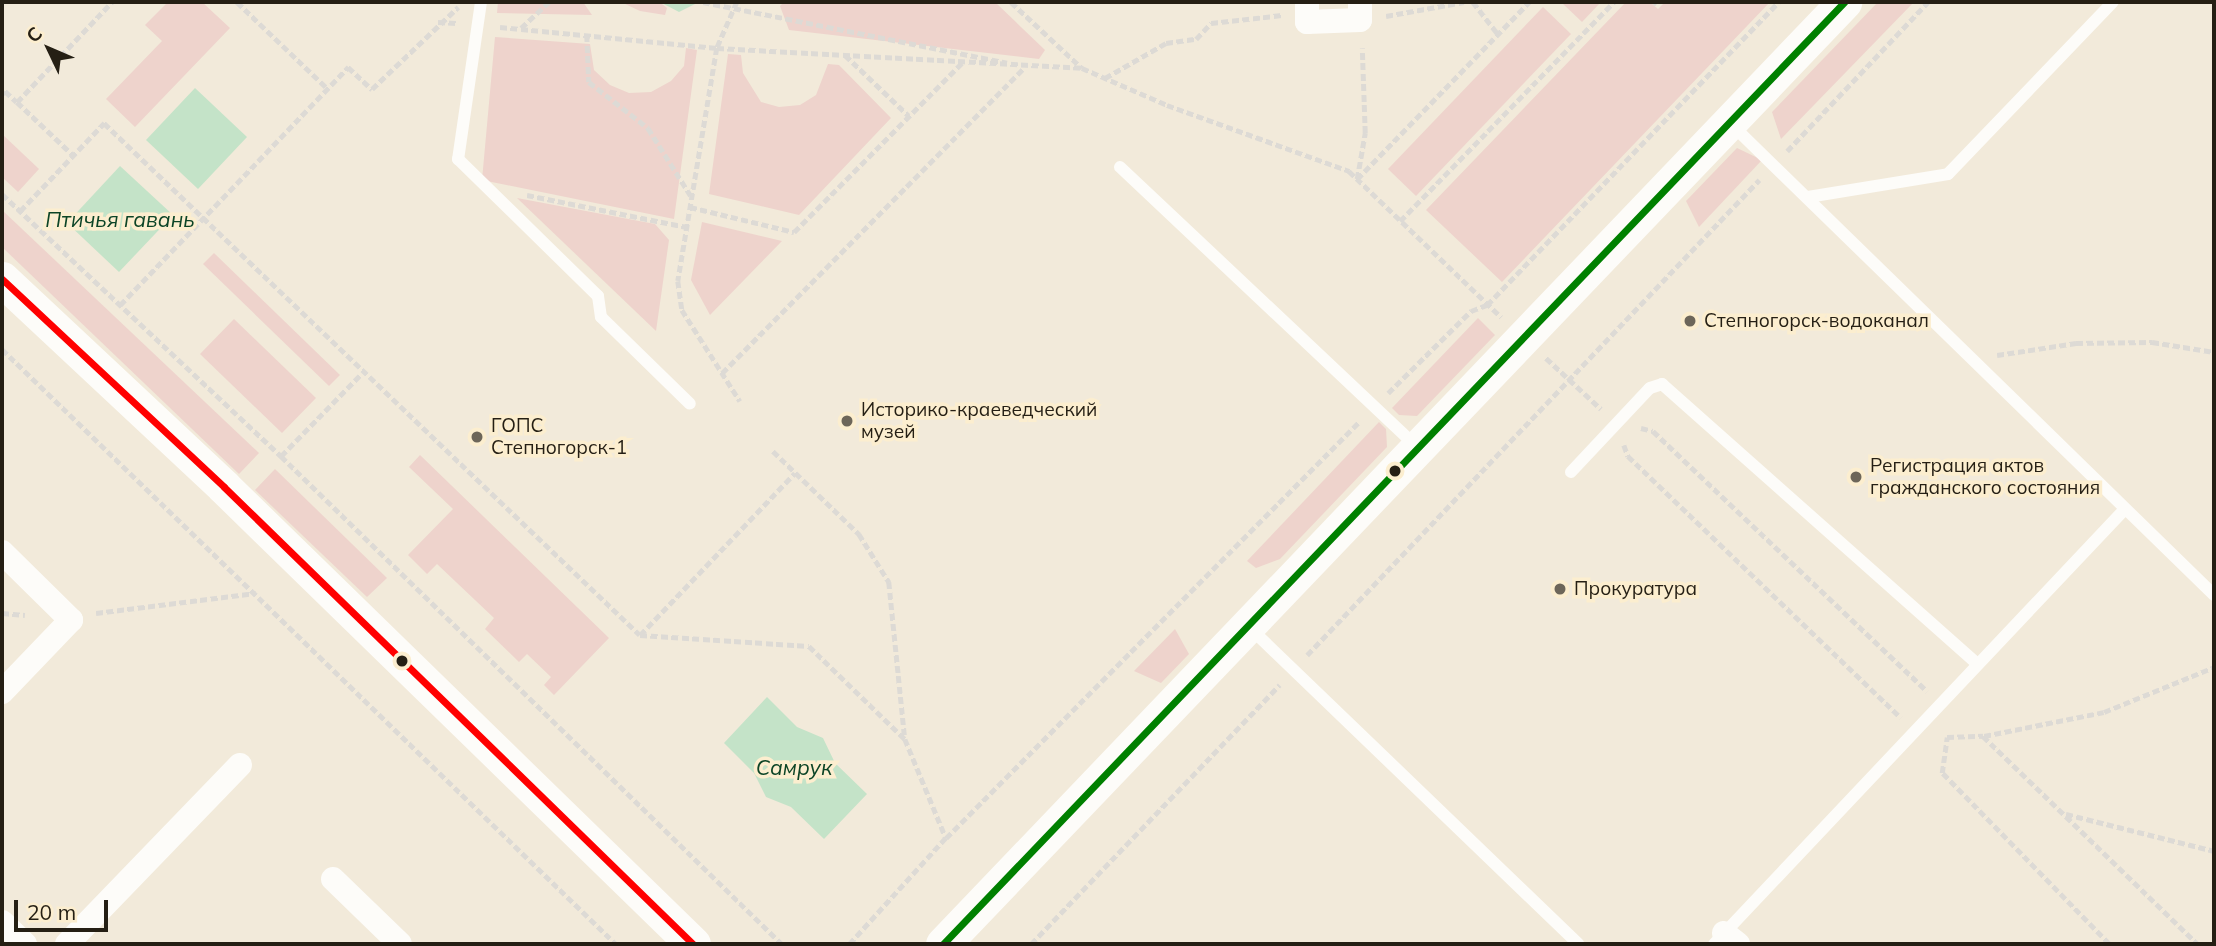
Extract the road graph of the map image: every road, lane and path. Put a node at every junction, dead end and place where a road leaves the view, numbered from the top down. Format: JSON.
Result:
{"nodes":[{"id":1,"x":112,"y":2,"type":"edge"},
{"id":2,"x":237,"y":2,"type":"edge"},
{"id":3,"x":464,"y":2,"type":"edge"},
{"id":4,"x":481,"y":2,"type":"edge"},
{"id":5,"x":549,"y":2,"type":"edge"},
{"id":6,"x":703,"y":2,"type":"edge"},
{"id":7,"x":737,"y":2,"type":"edge"},
{"id":8,"x":1011,"y":2,"type":"edge"},
{"id":9,"x":1464,"y":2,"type":"edge"},
{"id":10,"x":1473,"y":2,"type":"edge"},
{"id":11,"x":1530,"y":2,"type":"edge"},
{"id":12,"x":1614,"y":2,"type":"edge"},
{"id":13,"x":1779,"y":2,"type":"edge"},
{"id":14,"x":1844,"y":2,"type":"edge"},
{"id":15,"x":1928,"y":2,"type":"edge"},
{"id":16,"x":2113,"y":2,"type":"edge"},
{"id":17,"x":1307,"y":7,"type":"edge"},
{"id":18,"x":1360,"y":11,"type":"edge"},
{"id":19,"x":438,"y":22,"type":"junction"},
{"id":20,"x":478,"y":25,"type":"junction"},
{"id":21,"x":520,"y":29,"type":"junction"},
{"id":22,"x":1498,"y":34,"type":"junction"},
{"id":23,"x":587,"y":35,"type":"junction"},
{"id":24,"x":717,"y":48,"type":"junction"},
{"id":25,"x":844,"y":55,"type":"junction"},
{"id":26,"x":962,"y":63,"type":"junction"},
{"id":27,"x":1025,"y":67,"type":"junction"},
{"id":28,"x":1082,"y":68,"type":"junction"},
{"id":29,"x":1105,"y":79,"type":"junction"},
{"id":30,"x":328,"y":89,"type":"junction"},
{"id":31,"x":3,"y":91,"type":"edge"},
{"id":32,"x":17,"y":102,"type":"junction"},
{"id":33,"x":909,"y":116,"type":"junction"},
{"id":34,"x":1729,"y":123,"type":"junction"},
{"id":35,"x":73,"y":155,"type":"junction"},
{"id":36,"x":1773,"y":164,"type":"junction"},
{"id":37,"x":1120,"y":167,"type":"dead end"},
{"id":38,"x":1357,"y":180,"type":"junction"},
{"id":39,"x":485,"y":187,"type":"junction"},
{"id":40,"x":2,"y":194,"type":"edge"},
{"id":41,"x":691,"y":197,"type":"junction"},
{"id":42,"x":1808,"y":197,"type":"junction"},
{"id":43,"x":690,"y":207,"type":"junction"},
{"id":44,"x":20,"y":211,"type":"junction"},
{"id":45,"x":202,"y":220,"type":"junction"},
{"id":46,"x":1400,"y":221,"type":"junction"},
{"id":47,"x":687,"y":227,"type":"junction"},
{"id":48,"x":2,"y":279,"type":"edge"},
{"id":49,"x":120,"y":305,"type":"junction"},
{"id":50,"x":1487,"y":305,"type":"junction"},
{"id":51,"x":1523,"y":337,"type":"junction"},
{"id":52,"x":2,"y":349,"type":"edge"},
{"id":53,"x":2214,"y":352,"type":"edge"},
{"id":54,"x":1972,"y":359,"type":"junction"},
{"id":55,"x":362,"y":373,"type":"junction"},
{"id":56,"x":722,"y":373,"type":"junction"},
{"id":57,"x":1568,"y":379,"type":"junction"},
{"id":58,"x":740,"y":401,"type":"dead end"},
{"id":59,"x":690,"y":404,"type":"dead end"},
{"id":60,"x":1375,"y":406,"type":"junction"},
{"id":61,"x":1616,"y":422,"type":"junction"},
{"id":62,"x":1417,"y":447,"type":"junction"},
{"id":63,"x":773,"y":451,"type":"dead end"},
{"id":64,"x":281,"y":456,"type":"junction"},
{"id":65,"x":1572,"y":472,"type":"dead end"},
{"id":66,"x":795,"y":473,"type":"junction"},
{"id":67,"x":2124,"y":510,"type":"junction"},
{"id":68,"x":2,"y":552,"type":"edge"},
{"id":69,"x":256,"y":593,"type":"junction"},
{"id":70,"x":2214,"y":595,"type":"edge"},
{"id":71,"x":2,"y":613,"type":"edge"},
{"id":72,"x":71,"y":620,"type":"junction"},
{"id":73,"x":1246,"y":625,"type":"junction"},
{"id":74,"x":640,"y":635,"type":"junction"},
{"id":75,"x":1977,"y":664,"type":"junction"},
{"id":76,"x":2214,"y":667,"type":"edge"},
{"id":77,"x":1293,"y":670,"type":"junction"},
{"id":78,"x":2,"y":692,"type":"edge"},
{"id":79,"x":1940,"y":703,"type":"junction"},
{"id":80,"x":1914,"y":730,"type":"junction"},
{"id":81,"x":1983,"y":736,"type":"junction"},
{"id":82,"x":905,"y":739,"type":"junction"},
{"id":83,"x":240,"y":765,"type":"dead end"},
{"id":84,"x":2065,"y":814,"type":"junction"},
{"id":85,"x":946,"y":838,"type":"junction"},
{"id":86,"x":2214,"y":851,"type":"edge"},
{"id":87,"x":333,"y":879,"type":"dead end"},
{"id":88,"x":2,"y":922,"type":"edge"},
{"id":89,"x":1726,"y":941,"type":"edge"},
{"id":90,"x":25,"y":944,"type":"edge"},
{"id":91,"x":67,"y":944,"type":"edge"},
{"id":92,"x":400,"y":944,"type":"edge"},
{"id":93,"x":616,"y":944,"type":"edge"},
{"id":94,"x":693,"y":944,"type":"edge"},
{"id":95,"x":782,"y":944,"type":"edge"},
{"id":96,"x":850,"y":944,"type":"edge"},
{"id":97,"x":943,"y":944,"type":"edge"},
{"id":98,"x":1031,"y":944,"type":"edge"},
{"id":99,"x":1578,"y":944,"type":"edge"},
{"id":100,"x":2109,"y":944,"type":"edge"},
{"id":101,"x":2198,"y":944,"type":"edge"}],
"edges":[{"from":1,"to":32,"type":"path"},
{"from":2,"to":30,"type":"path"},
{"from":3,"to":19,"type":"path"},
{"from":4,"to":20,"type":"lane"},
{"from":5,"to":21,"type":"path"},
{"from":6,"to":27,"type":"path"},
{"from":7,"to":24,"type":"path"},
{"from":8,"to":28,"type":"path"},
{"from":9,"to":18,"type":"path"},
{"from":10,"to":22,"type":"path"},
{"from":11,"to":22,"type":"path"},
{"from":12,"to":46,"type":"path"},
{"from":13,"to":50,"type":"path"},
{"from":14,"to":34,"type":"street"},
{"from":15,"to":36,"type":"path"},
{"from":16,"to":42,"type":"lane"},
{"from":17,"to":18,"type":"street"},
{"from":17,"to":29,"type":"path"},
{"from":18,"to":38,"type":"path"},
{"from":19,"to":20,"type":"path"},
{"from":19,"to":30,"type":"path"},
{"from":20,"to":21,"type":"path"},
{"from":20,"to":39,"type":"lane"},
{"from":21,"to":23,"type":"path"},
{"from":22,"to":38,"type":"path"},
{"from":23,"to":24,"type":"path"},
{"from":23,"to":41,"type":"path"},
{"from":24,"to":25,"type":"path"},
{"from":24,"to":41,"type":"path"},
{"from":25,"to":26,"type":"path"},
{"from":25,"to":33,"type":"path"},
{"from":26,"to":27,"type":"path"},
{"from":26,"to":33,"type":"path"},
{"from":27,"to":28,"type":"path"},
{"from":27,"to":56,"type":"path"},
{"from":28,"to":29,"type":"path"},
{"from":29,"to":38,"type":"path"},
{"from":30,"to":45,"type":"path"},
{"from":31,"to":32,"type":"path"},
{"from":32,"to":35,"type":"path"},
{"from":33,"to":43,"type":"path"},
{"from":34,"to":36,"type":"lane"},
{"from":34,"to":51,"type":"street"},
{"from":35,"to":44,"type":"path"},
{"from":35,"to":45,"type":"path"},
{"from":36,"to":42,"type":"lane"},
{"from":36,"to":57,"type":"path"},
{"from":37,"to":60,"type":"lane"},
{"from":38,"to":46,"type":"path"},
{"from":39,"to":47,"type":"path"},
{"from":39,"to":59,"type":"lane"},
{"from":40,"to":44,"type":"path"},
{"from":41,"to":43,"type":"path"},
{"from":42,"to":54,"type":"lane"},
{"from":43,"to":47,"type":"path"},
{"from":44,"to":49,"type":"path"},
{"from":45,"to":49,"type":"path"},
{"from":45,"to":55,"type":"path"},
{"from":46,"to":50,"type":"path"},
{"from":47,"to":56,"type":"path"},
{"from":48,"to":94,"type":"street"},
{"from":49,"to":64,"type":"path"},
{"from":50,"to":51,"type":"path"},
{"from":50,"to":60,"type":"path"},
{"from":51,"to":57,"type":"path"},
{"from":51,"to":62,"type":"street"},
{"from":52,"to":69,"type":"path"},
{"from":53,"to":54,"type":"path"},
{"from":54,"to":67,"type":"lane"},
{"from":55,"to":64,"type":"path"},
{"from":55,"to":74,"type":"path"},
{"from":56,"to":58,"type":"path"},
{"from":57,"to":61,"type":"path"},
{"from":57,"to":77,"type":"path"},
{"from":60,"to":62,"type":"lane"},
{"from":60,"to":85,"type":"path"},
{"from":61,"to":65,"type":"lane"},
{"from":61,"to":75,"type":"lane"},
{"from":61,"to":79,"type":"path"},
{"from":61,"to":80,"type":"path"},
{"from":62,"to":73,"type":"street"},
{"from":63,"to":66,"type":"path"},
{"from":64,"to":95,"type":"path"},
{"from":66,"to":74,"type":"path"},
{"from":66,"to":82,"type":"path"},
{"from":67,"to":70,"type":"lane"},
{"from":67,"to":75,"type":"lane"},
{"from":68,"to":72,"type":"street"},
{"from":69,"to":72,"type":"path"},
{"from":69,"to":93,"type":"path"},
{"from":71,"to":72,"type":"path"},
{"from":72,"to":78,"type":"street"},
{"from":73,"to":77,"type":"lane"},
{"from":73,"to":97,"type":"street"},
{"from":74,"to":82,"type":"path"},
{"from":75,"to":79,"type":"lane"},
{"from":76,"to":81,"type":"path"},
{"from":77,"to":98,"type":"path"},
{"from":77,"to":99,"type":"lane"},
{"from":79,"to":80,"type":"lane"},
{"from":80,"to":89,"type":"lane"},
{"from":81,"to":84,"type":"path"},
{"from":81,"to":100,"type":"path"},
{"from":82,"to":85,"type":"path"},
{"from":83,"to":91,"type":"street"},
{"from":84,"to":86,"type":"path"},
{"from":84,"to":101,"type":"path"},
{"from":85,"to":96,"type":"path"},
{"from":87,"to":92,"type":"street"},
{"from":88,"to":90,"type":"street"}]}
